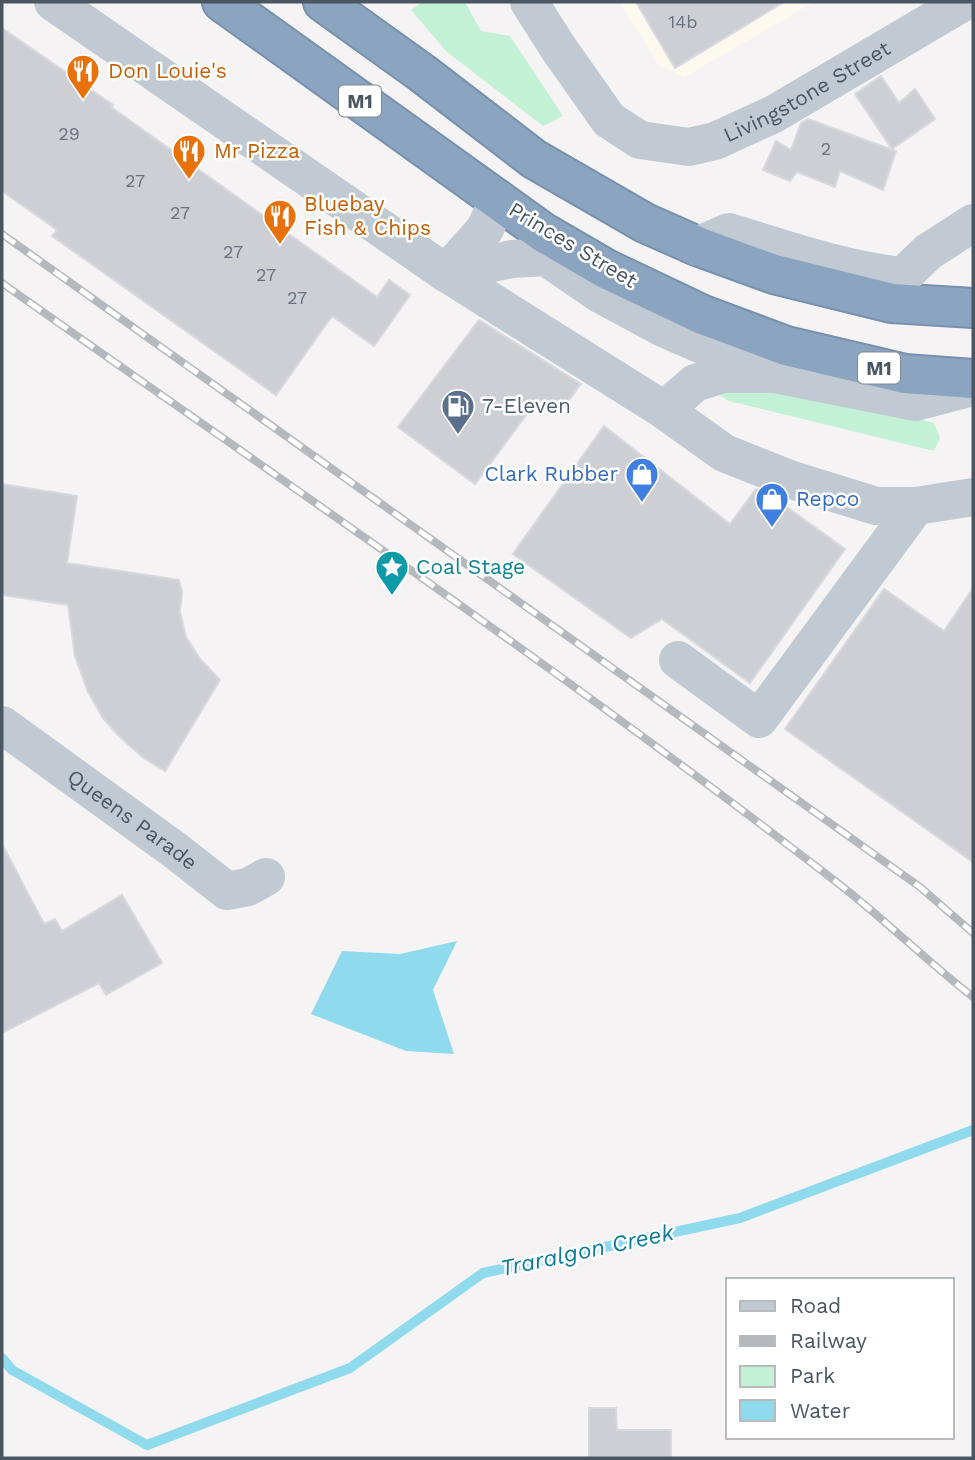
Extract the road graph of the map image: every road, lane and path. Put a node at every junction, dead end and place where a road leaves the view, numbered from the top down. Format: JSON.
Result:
{"nodes":[{"id":1,"x":53,"y":2,"type":"edge"},
{"id":2,"x":222,"y":2,"type":"edge"},
{"id":3,"x":323,"y":2,"type":"edge"},
{"id":4,"x":529,"y":2,"type":"edge"},
{"id":5,"x":941,"y":8,"type":"edge"},
{"id":6,"x":534,"y":159,"type":"junction"},
{"id":7,"x":498,"y":200,"type":"junction"},
{"id":8,"x":971,"y":226,"type":"edge"},
{"id":9,"x":697,"y":246,"type":"junction"},
{"id":10,"x":446,"y":273,"type":"junction"},
{"id":11,"x":973,"y":308,"type":"edge"},
{"id":12,"x":786,"y":346,"type":"junction"},
{"id":13,"x":973,"y":379,"type":"edge"},
{"id":14,"x":973,"y":387,"type":"edge"},
{"id":15,"x":664,"y":410,"type":"junction"},
{"id":16,"x":973,"y":497,"type":"edge"},
{"id":17,"x":916,"y":506,"type":"junction"},
{"id":18,"x":678,"y":660,"type":"dead end"},
{"id":19,"x":2,"y":725,"type":"edge"},
{"id":20,"x":266,"y":877,"type":"dead end"}],
"edges":[{"from":1,"to":10,"type":"street"},
{"from":2,"to":7,"type":"highway","name":"Princes Street","number":"M1"},
{"from":3,"to":6,"type":"highway"},
{"from":4,"to":5,"type":"street","name":"Livingstone Street"},
{"from":6,"to":7,"type":"highway"},
{"from":6,"to":9,"type":"highway"},
{"from":7,"to":10,"type":"street"},
{"from":7,"to":12,"type":"highway","name":"Princes Street","number":"M1"},
{"from":8,"to":9,"type":"street"},
{"from":9,"to":11,"type":"highway"},
{"from":10,"to":12,"type":"street"},
{"from":10,"to":15,"type":"street"},
{"from":12,"to":13,"type":"highway","name":"Princes Street","number":"M1"},
{"from":14,"to":15,"type":"street"},
{"from":15,"to":17,"type":"street"},
{"from":16,"to":17,"type":"street"},
{"from":17,"to":18,"type":"street"},
{"from":19,"to":20,"type":"street","name":"Queens Parade"}]}
